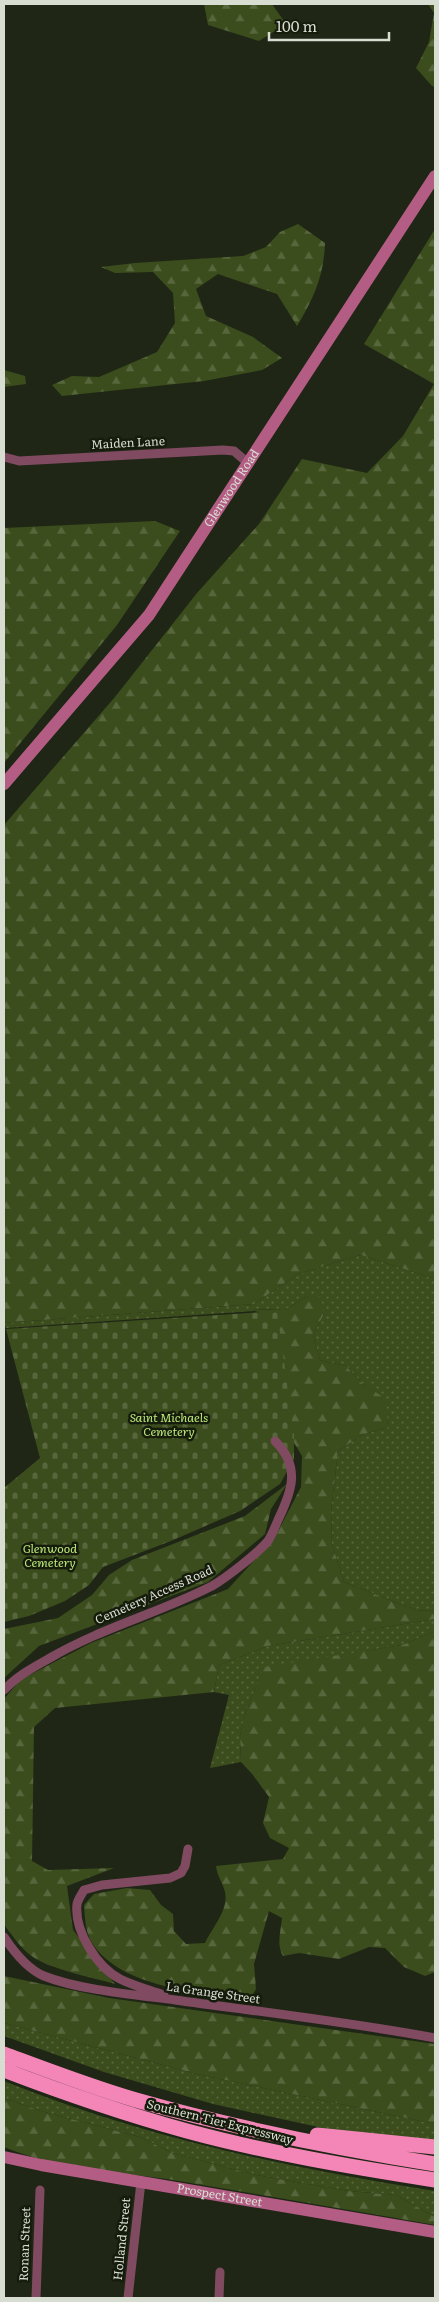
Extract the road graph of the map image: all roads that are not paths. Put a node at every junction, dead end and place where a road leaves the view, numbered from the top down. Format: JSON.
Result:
{"nodes":[{"id":1,"x":435,"y":176,"type":"edge"},
{"id":2,"x":4,"y":457,"type":"edge"},
{"id":3,"x":249,"y":464,"type":"junction"},
{"id":4,"x":4,"y":784,"type":"edge"},
{"id":5,"x":275,"y":1441,"type":"dead end"},
{"id":6,"x":4,"y":1690,"type":"edge"},
{"id":7,"x":188,"y":1849,"type":"dead end"},
{"id":8,"x":4,"y":1937,"type":"edge"},
{"id":9,"x":181,"y":2001,"type":"junction"},
{"id":10,"x":435,"y":2038,"type":"edge"},
{"id":11,"x":4,"y":2054,"type":"edge"},
{"id":12,"x":4,"y":2070,"type":"edge"},
{"id":13,"x":260,"y":2132,"type":"junction"},
{"id":14,"x":435,"y":2147,"type":"edge"},
{"id":15,"x":4,"y":2156,"type":"edge"},
{"id":16,"x":435,"y":2164,"type":"edge"},
{"id":17,"x":435,"y":2180,"type":"edge"},
{"id":18,"x":141,"y":2182,"type":"junction"},
{"id":19,"x":40,"y":2190,"type":"dead end"},
{"id":20,"x":435,"y":2232,"type":"edge"},
{"id":21,"x":220,"y":2272,"type":"dead end"},
{"id":22,"x":36,"y":2298,"type":"edge"},
{"id":23,"x":128,"y":2298,"type":"edge"},
{"id":24,"x":219,"y":2298,"type":"edge"}],
"edges":[{"from":1,"to":3,"type":"street","name":"Glenwood Road"},
{"from":2,"to":3,"type":"street","name":"Maiden Lane"},
{"from":3,"to":4,"type":"street","name":"Glenwood Road"},
{"from":5,"to":6,"type":"street","name":"Cemetery Access Road"},
{"from":7,"to":9,"type":"street"},
{"from":8,"to":9,"type":"street","name":"La Grange Street"},
{"from":9,"to":10,"type":"street","name":"La Grange Street"},
{"from":11,"to":13,"type":"highway","name":"Southern Tier Expressway"},
{"from":12,"to":17,"type":"highway","name":"Southern Tier Expressway"},
{"from":13,"to":14,"type":"highway"},
{"from":13,"to":16,"type":"highway","name":"Southern Tier Expressway"},
{"from":15,"to":18,"type":"street","name":"Prospect Street"},
{"from":18,"to":20,"type":"street","name":"Prospect Street"},
{"from":18,"to":23,"type":"street","name":"Holland Street"},
{"from":19,"to":22,"type":"street","name":"Ronan Street"},
{"from":21,"to":24,"type":"street"}]}
